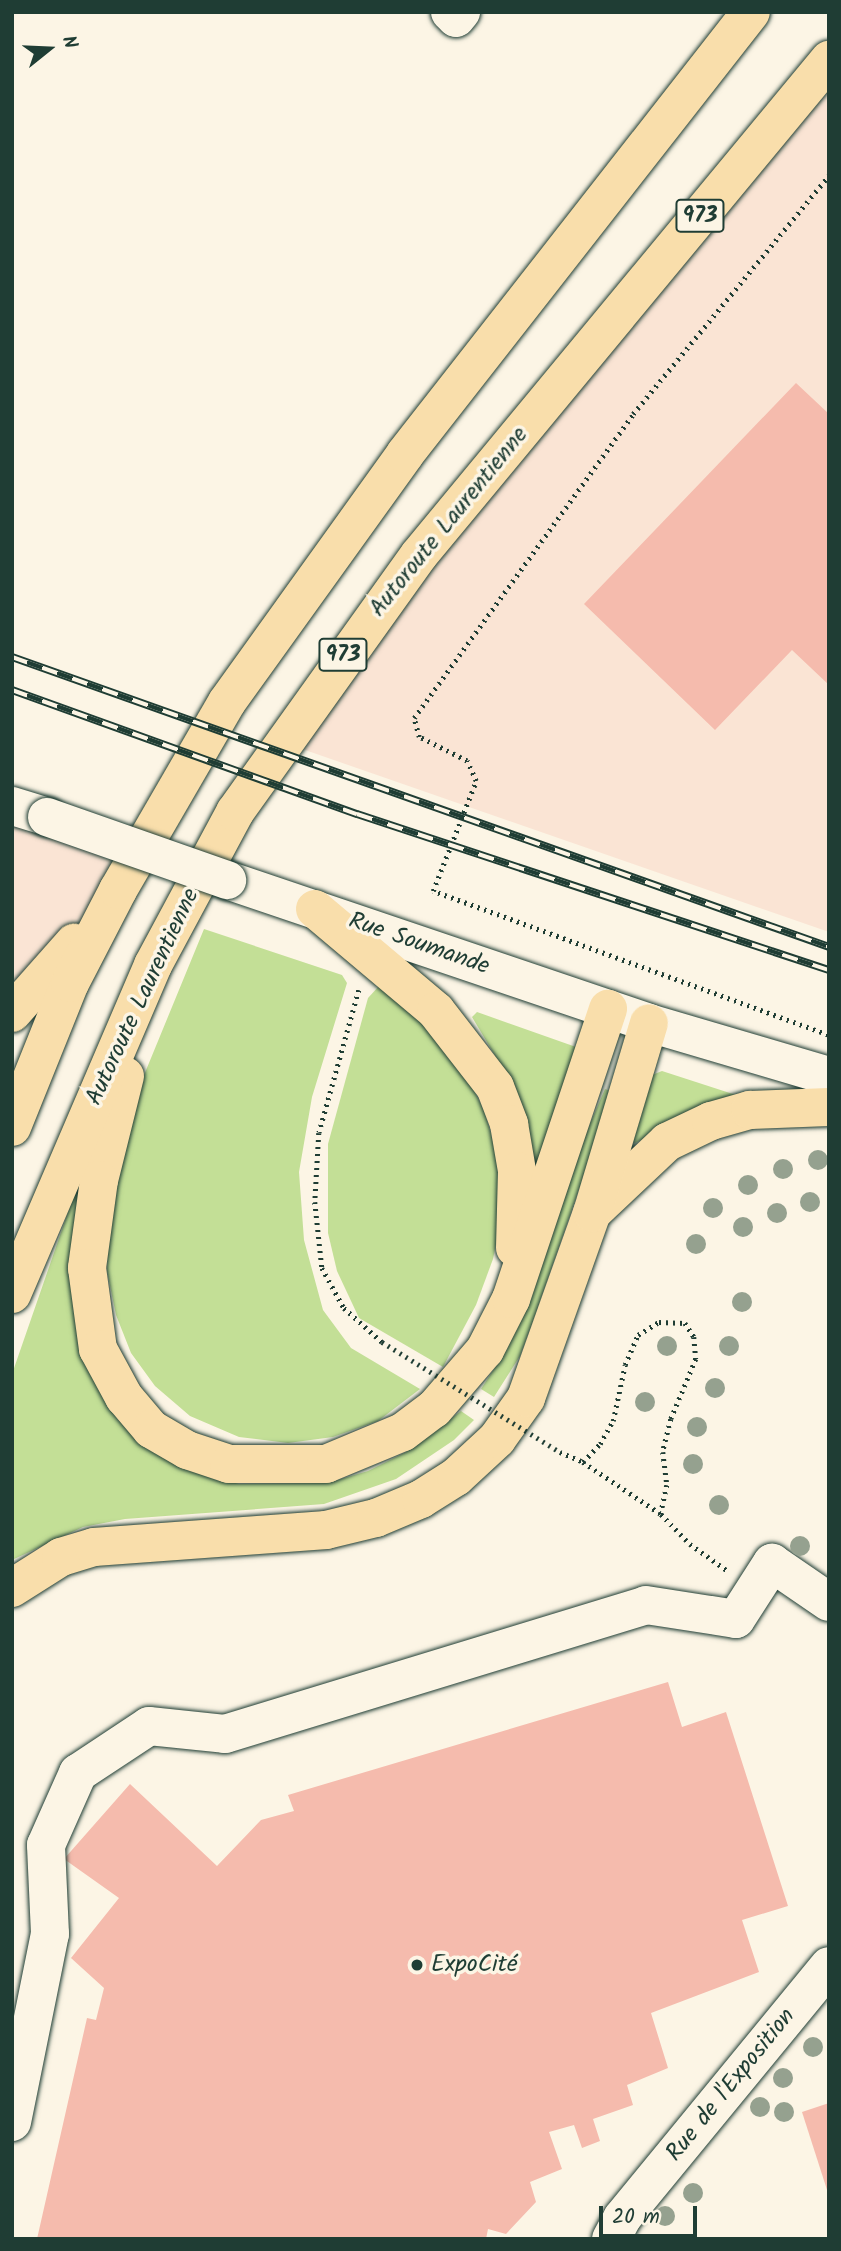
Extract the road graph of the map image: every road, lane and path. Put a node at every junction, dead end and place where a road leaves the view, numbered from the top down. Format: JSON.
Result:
{"nodes":[{"id":1,"x":450,"y":12,"type":"edge"},
{"id":2,"x":461,"y":12,"type":"edge"},
{"id":3,"x":751,"y":12,"type":"edge"},
{"id":4,"x":829,"y":60,"type":"edge"},
{"id":5,"x":829,"y":175,"type":"edge"},
{"id":6,"x":30,"y":812,"type":"edge"},
{"id":7,"x":118,"y":890,"type":"junction"},
{"id":8,"x":315,"y":909,"type":"junction"},
{"id":9,"x":153,"y":965,"type":"junction"},
{"id":10,"x":360,"y":986,"type":"dead end"},
{"id":11,"x":608,"y":1009,"type":"junction"},
{"id":12,"x":12,"y":1013,"type":"edge"},
{"id":13,"x":649,"y":1023,"type":"junction"},
{"id":14,"x":829,"y":1035,"type":"edge"},
{"id":15,"x":829,"y":1076,"type":"edge"},
{"id":16,"x":829,"y":1107,"type":"edge"},
{"id":17,"x":12,"y":1126,"type":"edge"},
{"id":18,"x":592,"y":1213,"type":"junction"},
{"id":19,"x":12,"y":1294,"type":"edge"},
{"id":20,"x":511,"y":1299,"type":"junction"},
{"id":21,"x":583,"y":1462,"type":"junction"},
{"id":22,"x":662,"y":1514,"type":"junction"},
{"id":23,"x":12,"y":1588,"type":"edge"},
{"id":24,"x":757,"y":1592,"type":"junction"},
{"id":25,"x":829,"y":1602,"type":"edge"},
{"id":26,"x":829,"y":1966,"type":"edge"},
{"id":27,"x":12,"y":2122,"type":"edge"},
{"id":28,"x":611,"y":2239,"type":"edge"}],
"edges":[{"from":1,"to":2,"type":"street"},
{"from":3,"to":7,"type":"highway","number":"973"},
{"from":4,"to":9,"type":"highway","name":"Autoroute Laurentienne","number":"973"},
{"from":5,"to":14,"type":"path"},
{"from":6,"to":8,"type":"street","name":"Rue Soumande","bridge":true},
{"from":7,"to":12,"type":"highway"},
{"from":7,"to":17,"type":"highway","number":"973"},
{"from":8,"to":11,"type":"street","name":"Rue Soumande"},
{"from":8,"to":20,"type":"highway"},
{"from":9,"to":19,"type":"highway","name":"Autoroute Laurentienne","number":"973"},
{"from":9,"to":20,"type":"highway"},
{"from":10,"to":21,"type":"path","bridge":true},
{"from":11,"to":13,"type":"street","name":"Rue Soumande"},
{"from":11,"to":20,"type":"highway"},
{"from":13,"to":15,"type":"street","name":"Rue Soumande"},
{"from":13,"to":18,"type":"highway"},
{"from":16,"to":18,"type":"highway"},
{"from":18,"to":23,"type":"highway"},
{"from":21,"to":22,"type":"path"},
{"from":21,"to":22,"type":"path"},
{"from":22,"to":24,"type":"path"},
{"from":24,"to":25,"type":"street"},
{"from":24,"to":27,"type":"street"},
{"from":26,"to":28,"type":"street","name":"Rue de l'Exposition"}]}
